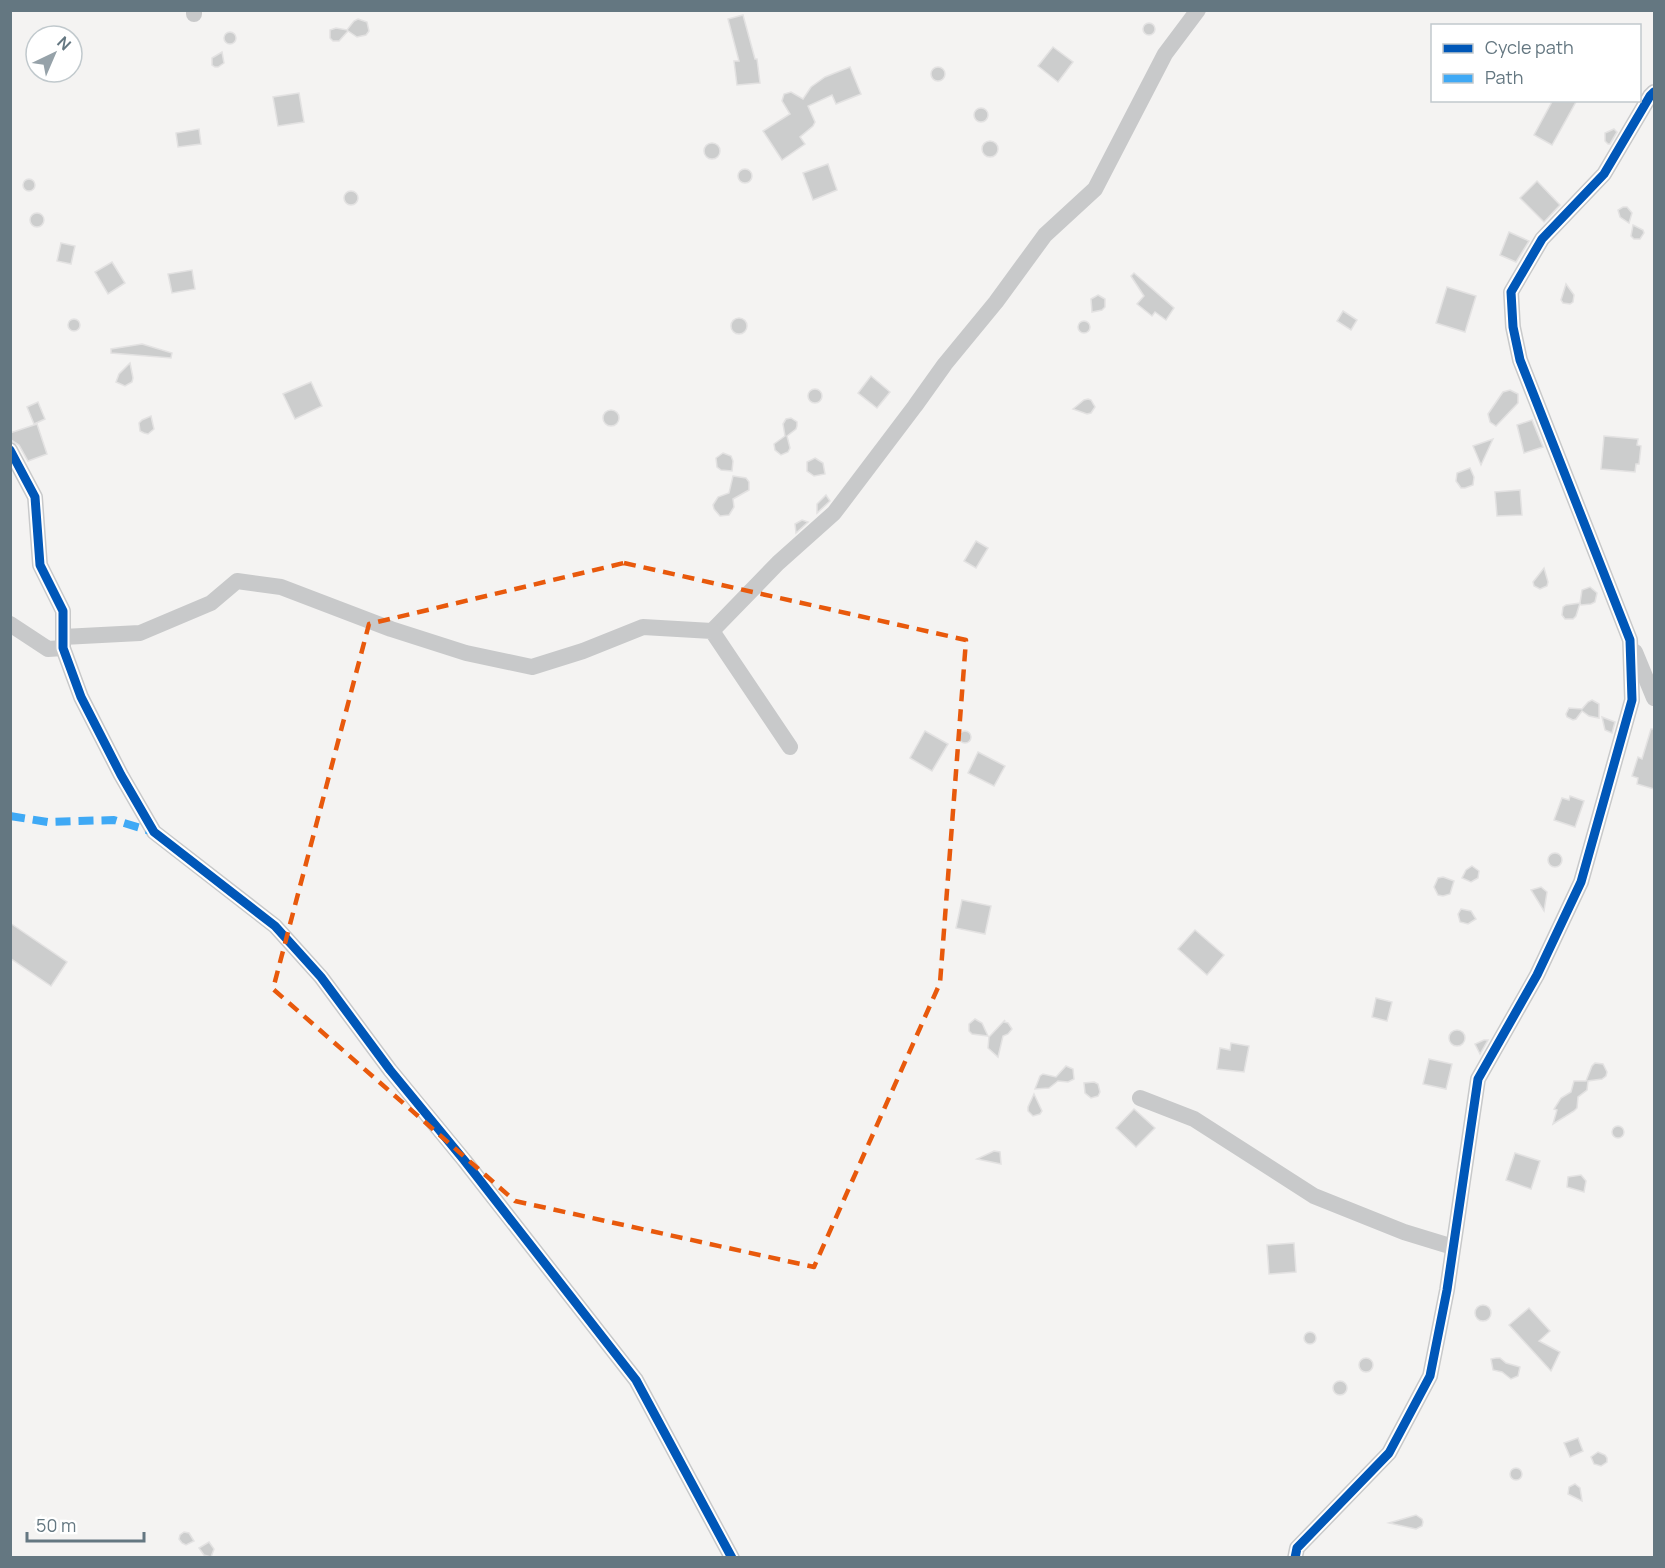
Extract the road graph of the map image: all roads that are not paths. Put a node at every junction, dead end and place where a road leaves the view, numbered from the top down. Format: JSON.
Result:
{"nodes":[{"id":1,"x":1198,"y":10,"type":"edge"},
{"id":2,"x":1654,"y":92,"type":"edge"},
{"id":3,"x":10,"y":450,"type":"edge"},
{"id":4,"x":10,"y":624,"type":"edge"},
{"id":5,"x":712,"y":630,"type":"junction"},
{"id":6,"x":1630,"y":640,"type":"junction"},
{"id":7,"x":63,"y":642,"type":"junction"},
{"id":8,"x":1654,"y":698,"type":"edge"},
{"id":9,"x":789,"y":747,"type":"dead end"},
{"id":10,"x":1140,"y":1098,"type":"dead end"},
{"id":11,"x":1453,"y":1246,"type":"junction"},
{"id":12,"x":732,"y":1557,"type":"edge"},
{"id":13,"x":1294,"y":1557,"type":"edge"}],
"edges":[{"from":1,"to":5,"type":"street"},
{"from":2,"to":6,"type":"street"},
{"from":3,"to":7,"type":"street"},
{"from":4,"to":7,"type":"street"},
{"from":5,"to":7,"type":"street"},
{"from":5,"to":9,"type":"street"},
{"from":6,"to":8,"type":"street"},
{"from":6,"to":11,"type":"street"},
{"from":7,"to":12,"type":"street"},
{"from":10,"to":11,"type":"street"},
{"from":11,"to":13,"type":"street"}]}
